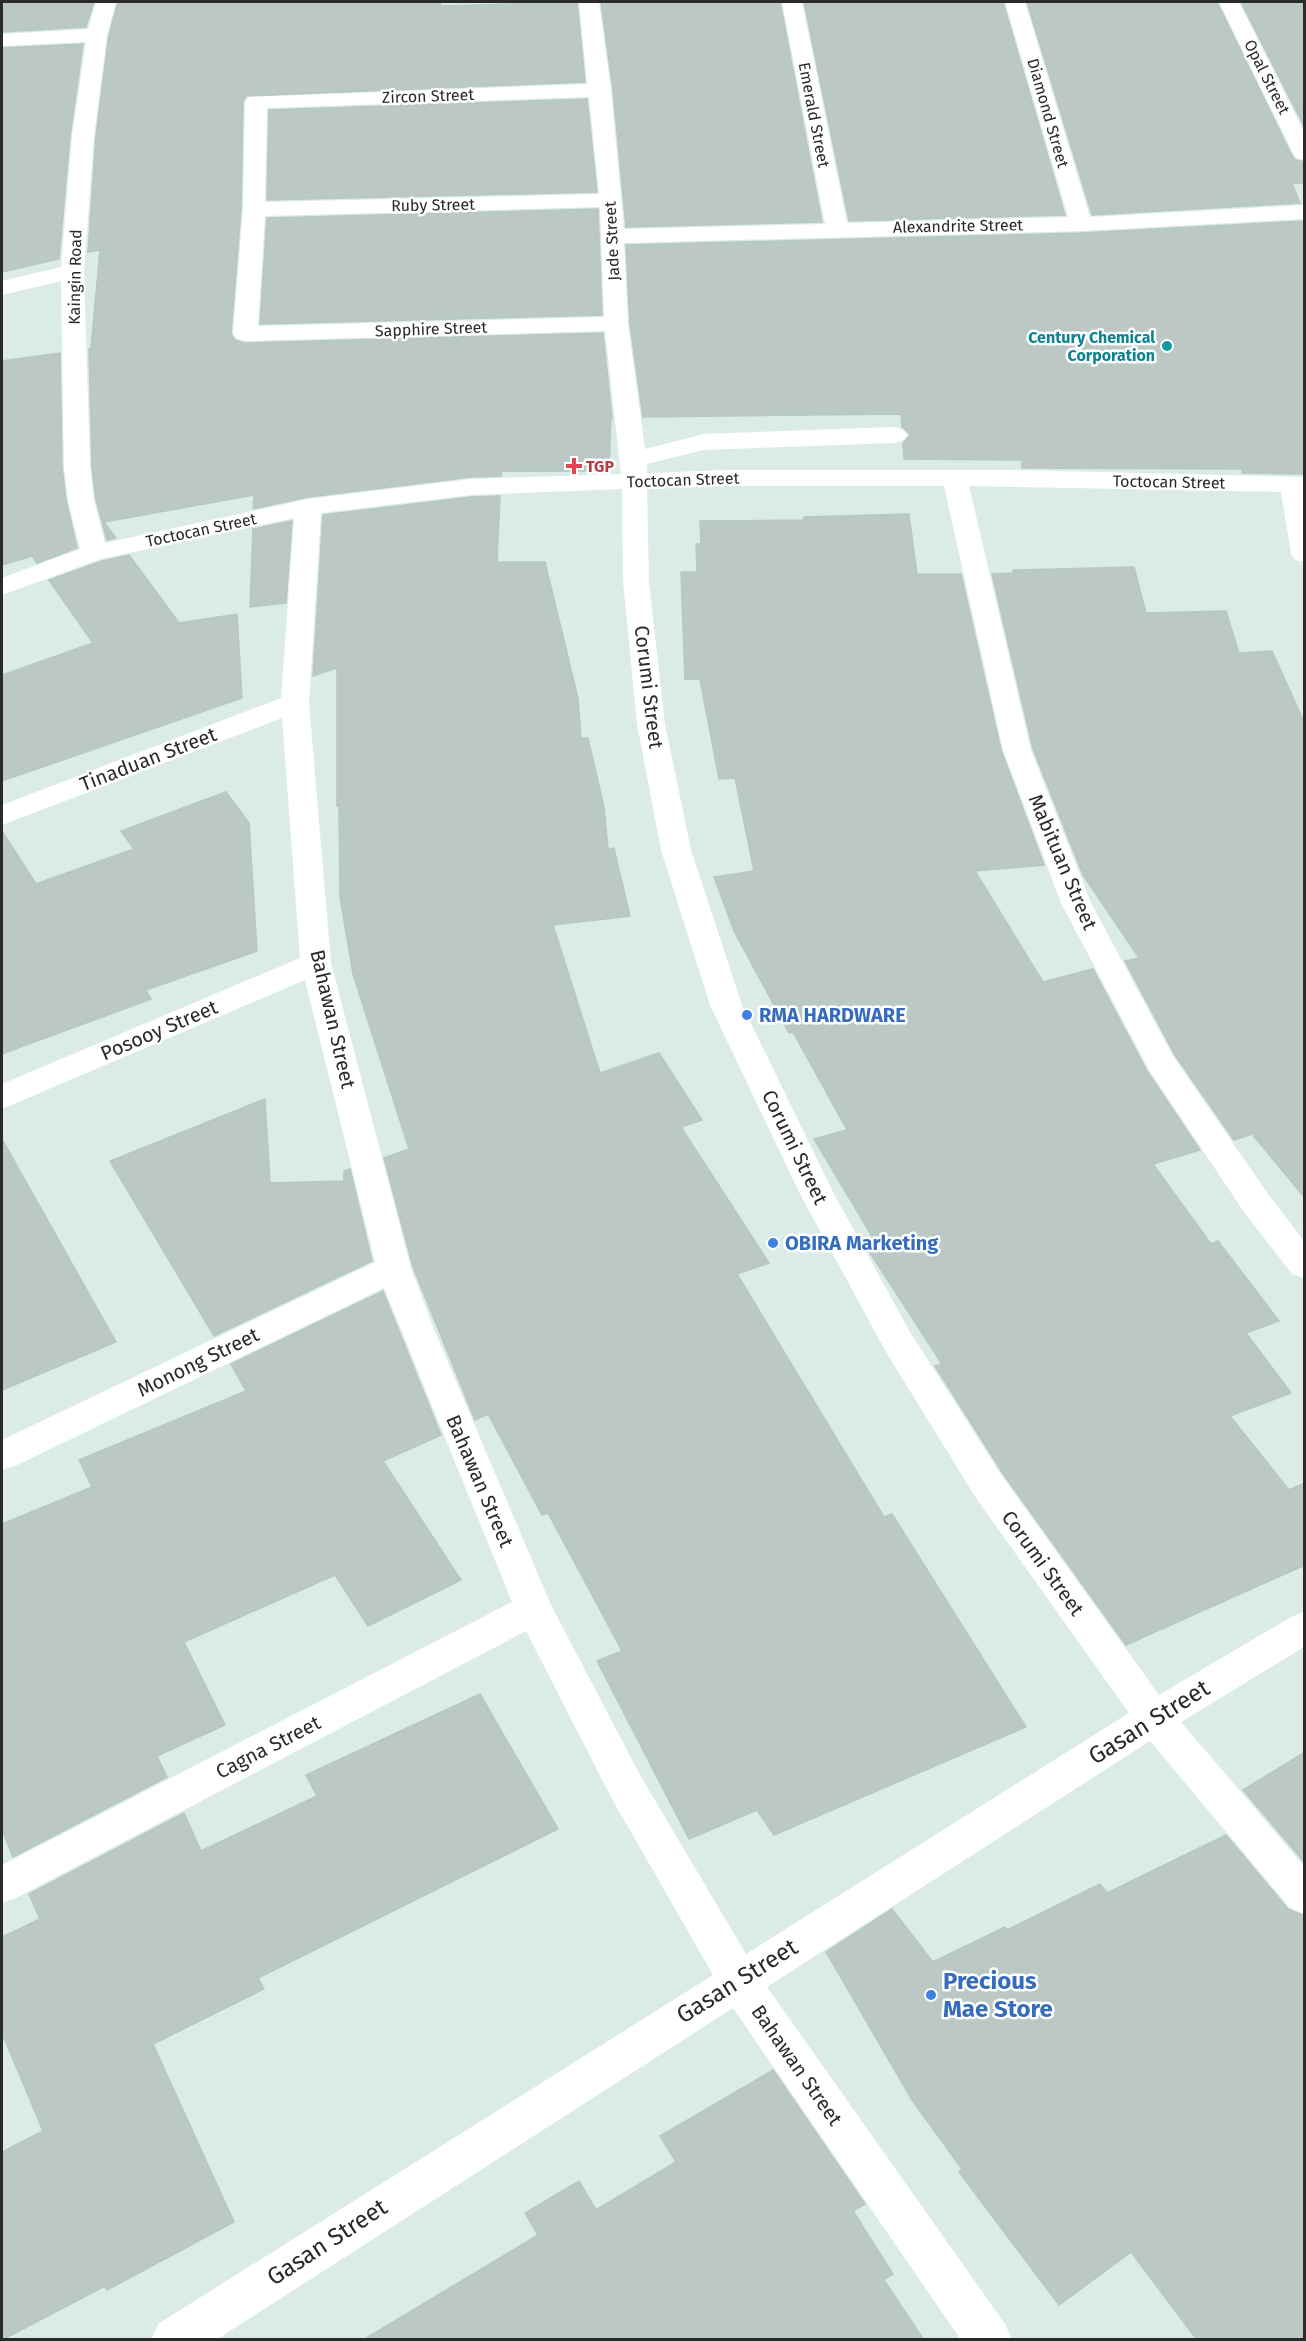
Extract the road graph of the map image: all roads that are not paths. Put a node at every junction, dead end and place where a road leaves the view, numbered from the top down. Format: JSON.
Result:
{"nodes":[{"id":1,"x":106,"y":2,"type":"edge"},
{"id":2,"x":589,"y":2,"type":"edge"},
{"id":3,"x":792,"y":2,"type":"edge"},
{"id":4,"x":1015,"y":2,"type":"edge"},
{"id":5,"x":1229,"y":2,"type":"edge"},
{"id":6,"x":98,"y":35,"type":"junction"},
{"id":7,"x":2,"y":40,"type":"edge"},
{"id":8,"x":600,"y":90,"type":"junction"},
{"id":9,"x":1305,"y":153,"type":"edge"},
{"id":10,"x":611,"y":200,"type":"junction"},
{"id":11,"x":254,"y":209,"type":"junction"},
{"id":12,"x":1305,"y":212,"type":"edge"},
{"id":13,"x":1081,"y":224,"type":"junction"},
{"id":14,"x":837,"y":229,"type":"junction"},
{"id":15,"x":612,"y":236,"type":"junction"},
{"id":16,"x":72,"y":271,"type":"junction"},
{"id":17,"x":2,"y":288,"type":"edge"},
{"id":18,"x":616,"y":324,"type":"junction"},
{"id":19,"x":895,"y":435,"type":"dead end"},
{"id":20,"x":634,"y":470,"type":"junction"},
{"id":21,"x":955,"y":479,"type":"junction"},
{"id":22,"x":1299,"y":484,"type":"edge"},
{"id":23,"x":308,"y":507,"type":"junction"},
{"id":24,"x":94,"y":553,"type":"junction"},
{"id":25,"x":1305,"y":554,"type":"edge"},
{"id":26,"x":2,"y":587,"type":"edge"},
{"id":27,"x":295,"y":703,"type":"junction"},
{"id":28,"x":2,"y":816,"type":"edge"},
{"id":29,"x":316,"y":963,"type":"junction"},
{"id":30,"x":2,"y":1097,"type":"edge"},
{"id":31,"x":1305,"y":1265,"type":"edge"},
{"id":32,"x":394,"y":1268,"type":"junction"},
{"id":33,"x":2,"y":1456,"type":"edge"},
{"id":34,"x":534,"y":1609,"type":"junction"},
{"id":35,"x":1305,"y":1628,"type":"edge"},
{"id":36,"x":1154,"y":1718,"type":"junction"},
{"id":37,"x":2,"y":1885,"type":"edge"},
{"id":38,"x":1305,"y":1895,"type":"edge"},
{"id":39,"x":738,"y":1980,"type":"junction"},
{"id":40,"x":174,"y":2340,"type":"edge"},
{"id":41,"x":989,"y":2340,"type":"edge"}],
"edges":[{"from":1,"to":6,"type":"street","name":"Kaingin Road"},
{"from":2,"to":8,"type":"street","name":"Jade Street"},
{"from":3,"to":14,"type":"street","name":"Emerald Street"},
{"from":4,"to":13,"type":"street","name":"Diamond Street"},
{"from":5,"to":9,"type":"street","name":"Opal Street"},
{"from":6,"to":7,"type":"street"},
{"from":6,"to":16,"type":"street","name":"Kaingin Road"},
{"from":8,"to":10,"type":"street","name":"Jade Street"},
{"from":8,"to":11,"type":"street","name":"Zircon Street"},
{"from":10,"to":11,"type":"street","name":"Ruby Street"},
{"from":10,"to":15,"type":"street","name":"Jade Street"},
{"from":11,"to":18,"type":"street","name":"Sapphire Street"},
{"from":12,"to":13,"type":"street","name":"Alexandrite Street"},
{"from":13,"to":14,"type":"street","name":"Alexandrite Street"},
{"from":14,"to":15,"type":"street","name":"Alexandrite Street"},
{"from":15,"to":18,"type":"street","name":"Jade Street"},
{"from":16,"to":17,"type":"street"},
{"from":16,"to":24,"type":"street","name":"Kaingin Road"},
{"from":18,"to":20,"type":"street","name":"Jade Street"},
{"from":19,"to":20,"type":"street"},
{"from":20,"to":21,"type":"street","name":"Toctocan Street"},
{"from":20,"to":23,"type":"street","name":"Toctocan Street"},
{"from":20,"to":36,"type":"street","name":"Corumi Street"},
{"from":21,"to":22,"type":"street","name":"Toctocan Street"},
{"from":21,"to":31,"type":"street","name":"Mabituan Street"},
{"from":22,"to":25,"type":"street"},
{"from":23,"to":24,"type":"street","name":"Toctocan Street"},
{"from":23,"to":27,"type":"street","name":"Bahawan Street"},
{"from":24,"to":26,"type":"street","name":"Toctocan Street"},
{"from":27,"to":28,"type":"street","name":"Tinaduan Street"},
{"from":27,"to":29,"type":"street","name":"Bahawan Street"},
{"from":29,"to":30,"type":"street","name":"Posooy Street"},
{"from":29,"to":32,"type":"street","name":"Bahawan Street"},
{"from":32,"to":33,"type":"street","name":"Monong Street"},
{"from":32,"to":34,"type":"street","name":"Bahawan Street"},
{"from":34,"to":37,"type":"street","name":"Cagna Street"},
{"from":34,"to":39,"type":"street","name":"Bahawan Street"},
{"from":35,"to":36,"type":"street","name":"Gasan Street"},
{"from":36,"to":38,"type":"street","name":"Corumi Street"},
{"from":36,"to":39,"type":"street","name":"Gasan Street"},
{"from":39,"to":40,"type":"street","name":"Gasan Street"},
{"from":39,"to":41,"type":"street","name":"Bahawan Street"}]}
